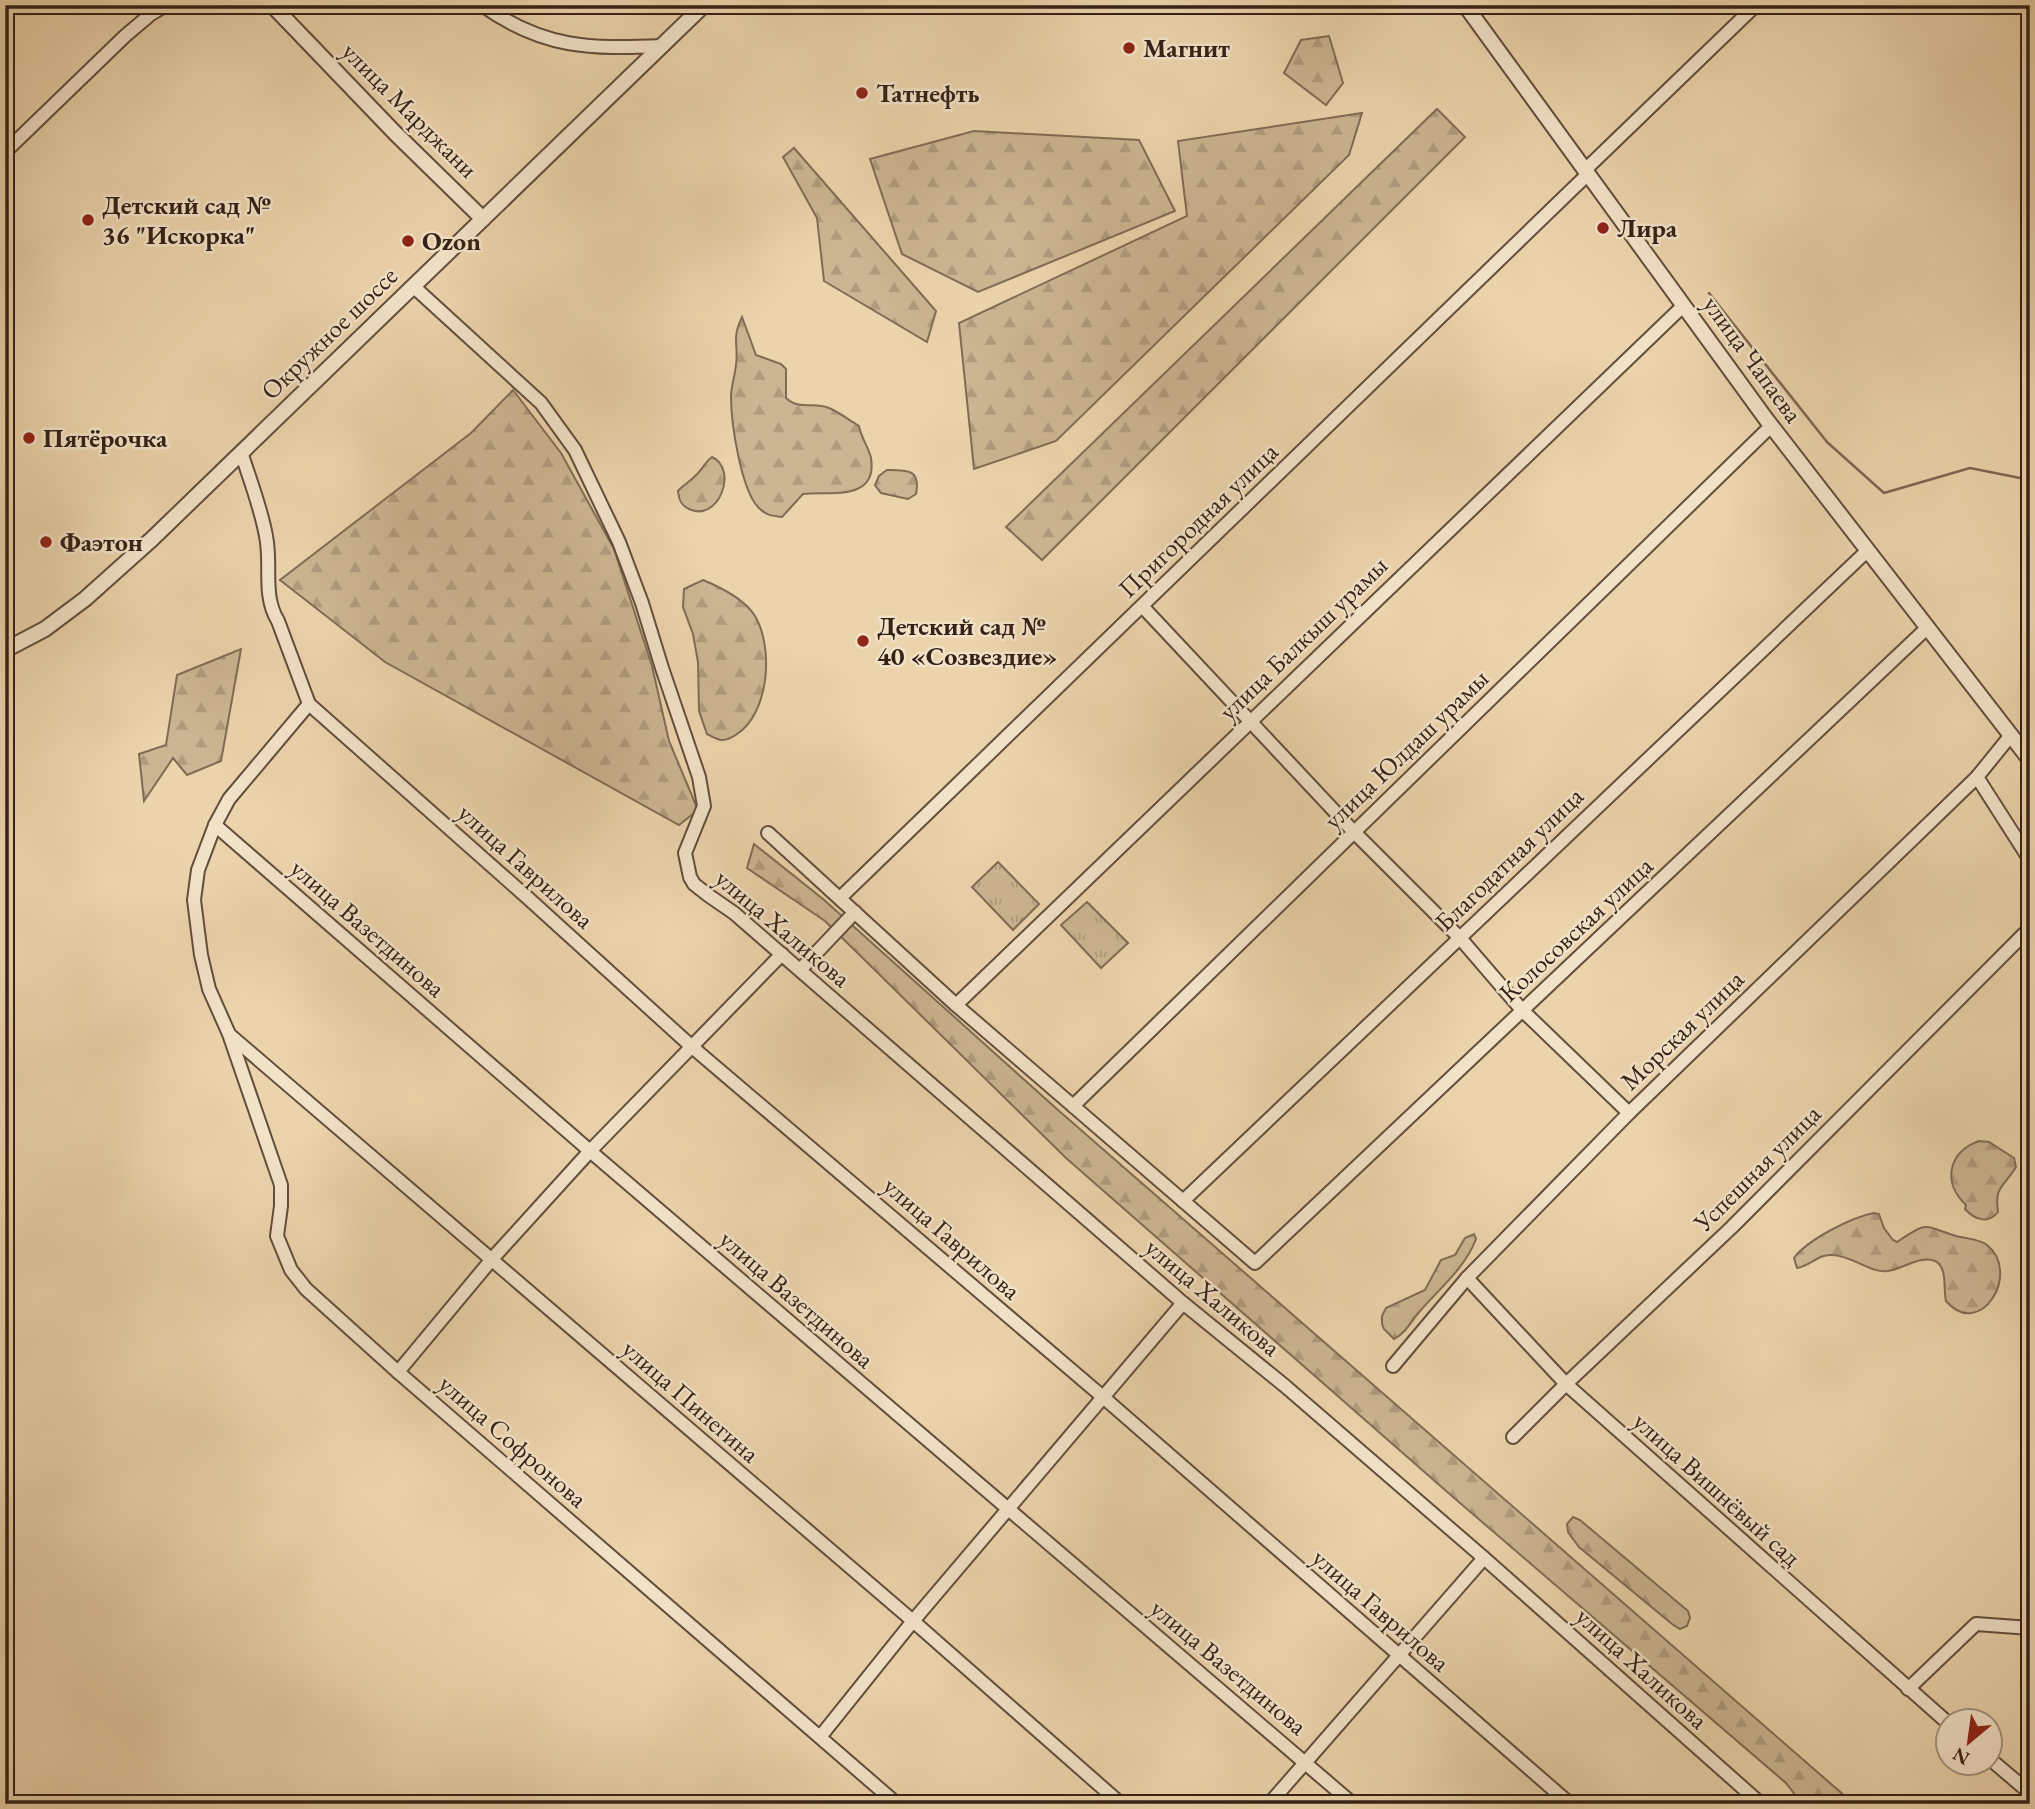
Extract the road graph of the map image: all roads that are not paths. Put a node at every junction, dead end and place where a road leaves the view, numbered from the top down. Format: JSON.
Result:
{"nodes":[{"id":1,"x":166,"y":5,"type":"edge"},
{"id":2,"x":272,"y":5,"type":"edge"},
{"id":3,"x":482,"y":5,"type":"edge"},
{"id":4,"x":704,"y":5,"type":"edge"},
{"id":5,"x":1465,"y":5,"type":"edge"},
{"id":6,"x":1756,"y":5,"type":"edge"},
{"id":7,"x":662,"y":46,"type":"junction"},
{"id":8,"x":5,"y":152,"type":"edge"},
{"id":9,"x":1587,"y":172,"type":"junction"},
{"id":10,"x":483,"y":219,"type":"junction"},
{"id":11,"x":413,"y":286,"type":"junction"},
{"id":12,"x":1683,"y":306,"type":"junction"},
{"id":13,"x":1771,"y":426,"type":"junction"},
{"id":14,"x":241,"y":452,"type":"junction"},
{"id":15,"x":1867,"y":551,"type":"junction"},
{"id":16,"x":1142,"y":606,"type":"junction"},
{"id":17,"x":1927,"y":628,"type":"junction"},
{"id":18,"x":5,"y":650,"type":"edge"},
{"id":19,"x":309,"y":704,"type":"junction"},
{"id":20,"x":1249,"y":721,"type":"junction"},
{"id":21,"x":2011,"y":735,"type":"junction"},
{"id":22,"x":2030,"y":760,"type":"edge"},
{"id":23,"x":1977,"y":777,"type":"junction"},
{"id":24,"x":215,"y":825,"type":"junction"},
{"id":25,"x":1354,"y":832,"type":"junction"},
{"id":26,"x":768,"y":833,"type":"dead end"},
{"id":27,"x":2030,"y":860,"type":"edge"},
{"id":28,"x":840,"y":898,"type":"junction"},
{"id":29,"x":855,"y":912,"type":"junction"},
{"id":30,"x":2030,"y":928,"type":"edge"},
{"id":31,"x":1460,"y":938,"type":"junction"},
{"id":32,"x":782,"y":954,"type":"junction"},
{"id":33,"x":800,"y":970,"type":"junction"},
{"id":34,"x":956,"y":1005,"type":"junction"},
{"id":35,"x":1522,"y":1010,"type":"junction"},
{"id":36,"x":229,"y":1034,"type":"junction"},
{"id":37,"x":691,"y":1046,"type":"junction"},
{"id":38,"x":1073,"y":1106,"type":"junction"},
{"id":39,"x":1629,"y":1113,"type":"junction"},
{"id":40,"x":590,"y":1151,"type":"junction"},
{"id":41,"x":1184,"y":1200,"type":"junction"},
{"id":42,"x":492,"y":1259,"type":"junction"},
{"id":43,"x":1467,"y":1278,"type":"junction"},
{"id":44,"x":1182,"y":1303,"type":"junction"},
{"id":45,"x":1393,"y":1366,"type":"dead end"},
{"id":46,"x":398,"y":1372,"type":"junction"},
{"id":47,"x":1566,"y":1384,"type":"junction"},
{"id":48,"x":1103,"y":1397,"type":"junction"},
{"id":49,"x":1513,"y":1437,"type":"dead end"},
{"id":50,"x":1008,"y":1508,"type":"junction"},
{"id":51,"x":1484,"y":1558,"type":"junction"},
{"id":52,"x":913,"y":1621,"type":"junction"},
{"id":53,"x":2030,"y":1628,"type":"edge"},
{"id":54,"x":1399,"y":1656,"type":"junction"},
{"id":55,"x":1908,"y":1689,"type":"junction"},
{"id":56,"x":1934,"y":1711,"type":"edge"},
{"id":57,"x":820,"y":1737,"type":"junction"},
{"id":58,"x":1304,"y":1761,"type":"junction"},
{"id":59,"x":2004,"y":1771,"type":"edge"},
{"id":60,"x":2030,"y":1793,"type":"edge"},
{"id":61,"x":897,"y":1804,"type":"edge"},
{"id":62,"x":1121,"y":1804,"type":"edge"},
{"id":63,"x":1269,"y":1804,"type":"edge"},
{"id":64,"x":1353,"y":1804,"type":"edge"},
{"id":65,"x":1570,"y":1804,"type":"edge"},
{"id":66,"x":1761,"y":1804,"type":"edge"}],
"edges":[{"from":1,"to":8,"type":"street"},
{"from":2,"to":10,"type":"street","name":"улица Марджани"},
{"from":3,"to":7,"type":"street"},
{"from":4,"to":7,"type":"street","name":"Окружное шоссе"},
{"from":5,"to":9,"type":"street","name":"улица Чапаева"},
{"from":6,"to":9,"type":"street","name":"Пригородная улица"},
{"from":7,"to":10,"type":"street","name":"Окружное шоссе"},
{"from":9,"to":12,"type":"street","name":"улица Чапаева"},
{"from":9,"to":16,"type":"street","name":"Пригородная улица"},
{"from":10,"to":11,"type":"street","name":"Окружное шоссе"},
{"from":11,"to":14,"type":"street","name":"Окружное шоссе"},
{"from":11,"to":32,"type":"street","name":"улица Халикова"},
{"from":12,"to":13,"type":"street","name":"улица Чапаева"},
{"from":12,"to":20,"type":"street","name":"улица Балкыш урамы"},
{"from":13,"to":15,"type":"street","name":"улица Чапаева"},
{"from":13,"to":25,"type":"street","name":"улица Юлдаш урамы"},
{"from":14,"to":18,"type":"street","name":"Окружное шоссе"},
{"from":14,"to":19,"type":"street"},
{"from":15,"to":17,"type":"street","name":"улица Чапаева"},
{"from":15,"to":31,"type":"street","name":"Благодатная улица"},
{"from":16,"to":20,"type":"street"},
{"from":16,"to":28,"type":"street","name":"Пригородная улица"},
{"from":17,"to":21,"type":"street","name":"улица Чапаева"},
{"from":17,"to":35,"type":"street","name":"Колосовская улица"},
{"from":19,"to":24,"type":"street","name":"улица Софронова"},
{"from":19,"to":37,"type":"street","name":"улица Гаврилова"},
{"from":20,"to":25,"type":"street"},
{"from":20,"to":34,"type":"street","name":"улица Балкыш урамы"},
{"from":21,"to":22,"type":"street","name":"улица Чапаева"},
{"from":21,"to":23,"type":"street","name":"Морская улица"},
{"from":23,"to":27,"type":"street"},
{"from":23,"to":39,"type":"street","name":"Морская улица"},
{"from":24,"to":36,"type":"street","name":"улица Софронова"},
{"from":24,"to":40,"type":"street","name":"улица Вазетдинова"},
{"from":25,"to":31,"type":"street"},
{"from":25,"to":38,"type":"street","name":"улица Юлдаш урамы"},
{"from":26,"to":28,"type":"street"},
{"from":28,"to":29,"type":"street"},
{"from":29,"to":33,"type":"street"},
{"from":29,"to":34,"type":"street"},
{"from":30,"to":47,"type":"street","name":"Успешная улица"},
{"from":31,"to":35,"type":"street"},
{"from":31,"to":41,"type":"street","name":"Благодатная улица"},
{"from":32,"to":33,"type":"street","name":"улица Халикова"},
{"from":32,"to":37,"type":"street"},
{"from":33,"to":44,"type":"street","name":"улица Халикова"},
{"from":34,"to":38,"type":"street"},
{"from":35,"to":39,"type":"street"},
{"from":35,"to":41,"type":"street","name":"Колосовская улица"},
{"from":36,"to":42,"type":"street","name":"улица Пинегина"},
{"from":36,"to":46,"type":"street","name":"улица Софронова"},
{"from":37,"to":40,"type":"street"},
{"from":37,"to":48,"type":"street","name":"улица Гаврилова"},
{"from":38,"to":41,"type":"street"},
{"from":39,"to":43,"type":"street","name":"Морская улица"},
{"from":40,"to":42,"type":"street"},
{"from":40,"to":50,"type":"street","name":"улица Вазетдинова"},
{"from":42,"to":46,"type":"street"},
{"from":42,"to":52,"type":"street","name":"улица Пинегина"},
{"from":43,"to":45,"type":"street","name":"Морская улица"},
{"from":43,"to":47,"type":"street","name":"улица Вишнёвый сад"},
{"from":44,"to":48,"type":"street"},
{"from":44,"to":51,"type":"street","name":"улица Халикова"},
{"from":46,"to":57,"type":"street","name":"улица Софронова"},
{"from":47,"to":49,"type":"street","name":"Успешная улица"},
{"from":47,"to":55,"type":"street","name":"улица Вишнёвый сад"},
{"from":48,"to":50,"type":"street"},
{"from":48,"to":54,"type":"street","name":"улица Гаврилова"},
{"from":50,"to":52,"type":"street"},
{"from":50,"to":58,"type":"street","name":"улица Вазетдинова"},
{"from":51,"to":54,"type":"street"},
{"from":51,"to":66,"type":"street","name":"улица Халикова"},
{"from":52,"to":57,"type":"street"},
{"from":52,"to":62,"type":"street","name":"улица Пинегина"},
{"from":53,"to":55,"type":"street"},
{"from":54,"to":58,"type":"street"},
{"from":54,"to":65,"type":"street","name":"улица Гаврилова"},
{"from":55,"to":56,"type":"street","name":"улица Вишнёвый сад"},
{"from":57,"to":61,"type":"street","name":"улица Софронова"},
{"from":58,"to":63,"type":"street"},
{"from":58,"to":64,"type":"street","name":"улица Вазетдинова"},
{"from":59,"to":60,"type":"street"}]}
